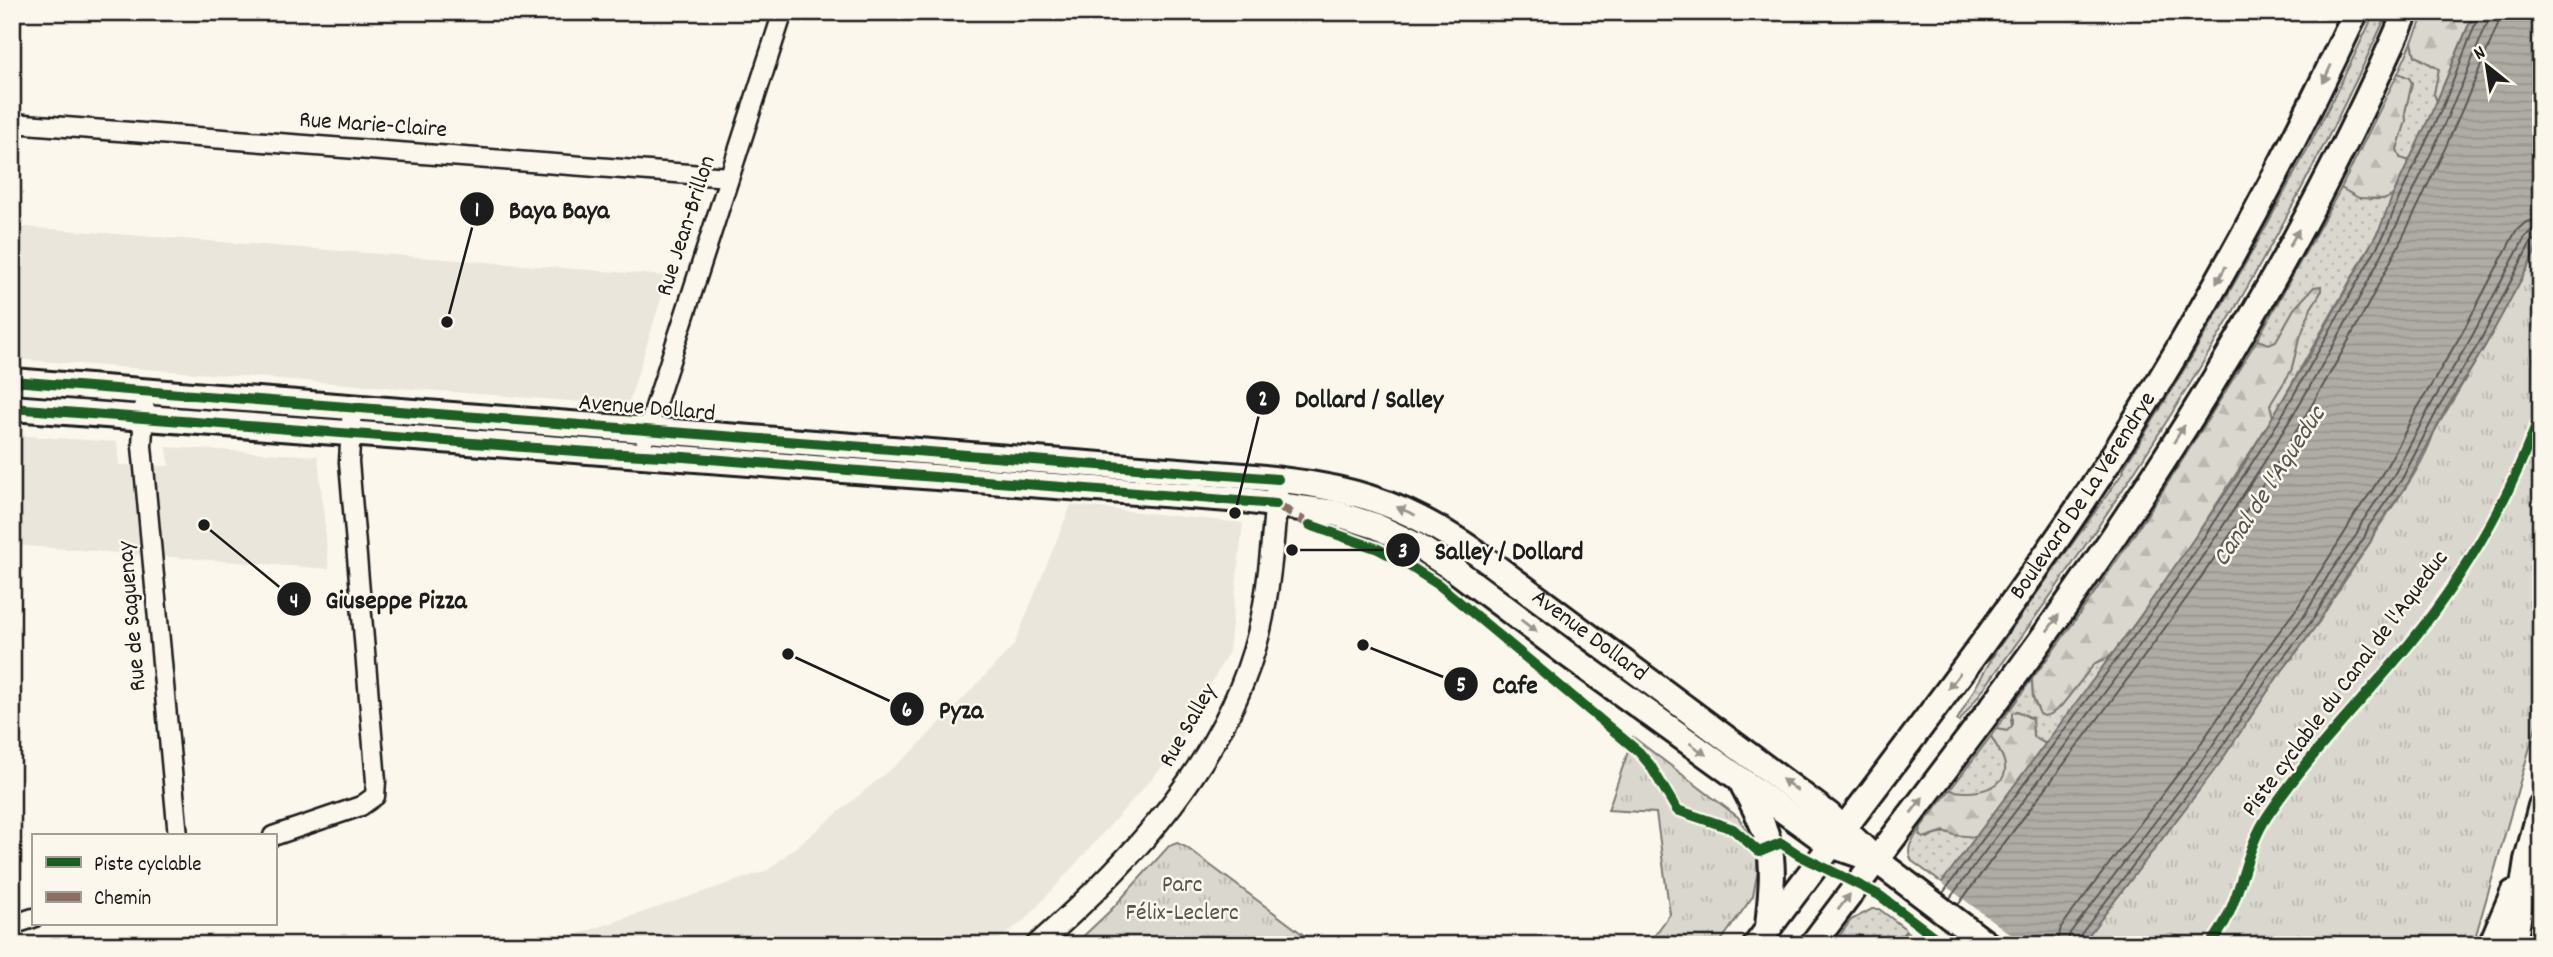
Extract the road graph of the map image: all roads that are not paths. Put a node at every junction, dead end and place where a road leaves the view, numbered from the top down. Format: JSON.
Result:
{"nodes":[{"id":1,"x":783,"y":12,"type":"edge"},
{"id":2,"x":2356,"y":12,"type":"edge"},
{"id":3,"x":2406,"y":12,"type":"edge"},
{"id":4,"x":12,"y":123,"type":"edge"},
{"id":5,"x":729,"y":177,"type":"junction"},
{"id":6,"x":12,"y":381,"type":"edge"},
{"id":7,"x":145,"y":391,"type":"junction"},
{"id":8,"x":352,"y":407,"type":"junction"},
{"id":9,"x":12,"y":408,"type":"edge"},
{"id":10,"x":143,"y":417,"type":"junction"},
{"id":11,"x":647,"y":430,"type":"junction"},
{"id":12,"x":350,"y":433,"type":"junction"},
{"id":13,"x":641,"y":455,"type":"junction"},
{"id":14,"x":1278,"y":479,"type":"junction"},
{"id":15,"x":1276,"y":504,"type":"junction"},
{"id":16,"x":1741,"y":780,"type":"junction"},
{"id":17,"x":2541,"y":806,"type":"edge"},
{"id":18,"x":178,"y":834,"type":"edge"},
{"id":19,"x":276,"y":835,"type":"edge"},
{"id":20,"x":1837,"y":836,"type":"junction"},
{"id":21,"x":1876,"y":860,"type":"junction"},
{"id":22,"x":2527,"y":860,"type":"junction"},
{"id":23,"x":32,"y":918,"type":"edge"},
{"id":24,"x":12,"y":925,"type":"edge"},
{"id":25,"x":1762,"y":936,"type":"edge"},
{"id":26,"x":1038,"y":945,"type":"edge"},
{"id":27,"x":1812,"y":945,"type":"edge"},
{"id":28,"x":1988,"y":945,"type":"edge"},
{"id":29,"x":2491,"y":945,"type":"edge"},
{"id":30,"x":2514,"y":945,"type":"edge"}],
"edges":[{"from":1,"to":5,"type":"street","name":"Rue Jean-Brillon"},
{"from":2,"to":20,"type":"main road","name":"Boulevard De La Vérendrye","one_way":true},
{"from":21,"to":3,"type":"main road","name":"Boulevard De La Vérendrye","one_way":true},
{"from":4,"to":5,"type":"street","name":"Rue Marie-Claire"},
{"from":5,"to":11,"type":"street","name":"Rue Jean-Brillon"},
{"from":6,"to":7,"type":"main road","name":"Avenue Dollard"},
{"from":7,"to":8,"type":"main road","name":"Avenue Dollard"},
{"from":7,"to":10,"type":"street","name":"Rue de Saguenay"},
{"from":8,"to":11,"type":"main road","name":"Avenue Dollard"},
{"from":8,"to":12,"type":"street"},
{"from":9,"to":10,"type":"main road","name":"Avenue Dollard"},
{"from":10,"to":12,"type":"main road","name":"Avenue Dollard"},
{"from":10,"to":18,"type":"street","name":"Rue de Saguenay"},
{"from":11,"to":13,"type":"street","name":"Rue Jean-Brillon"},
{"from":11,"to":14,"type":"main road","name":"Avenue Dollard"},
{"from":12,"to":13,"type":"main road","name":"Avenue Dollard"},
{"from":12,"to":19,"type":"street"},
{"from":13,"to":15,"type":"main road","name":"Avenue Dollard"},
{"from":14,"to":15,"type":"street","name":"Rue Salley"},
{"from":20,"to":14,"type":"main road","name":"Avenue Dollard","one_way":true},
{"from":15,"to":16,"type":"main road","name":"Avenue Dollard","one_way":true},
{"from":15,"to":26,"type":"street","name":"Rue Salley"},
{"from":16,"to":20,"type":"main road","name":"Avenue Dollard"},
{"from":16,"to":25,"type":"main road"},
{"from":17,"to":22,"type":"main road"},
{"from":20,"to":21,"type":"main road","name":"Avenue Dollard"},
{"from":20,"to":25,"type":"main road","name":"Boulevard De La Vérendrye"},
{"from":27,"to":21,"type":"main road","name":"Boulevard De La Vérendrye","one_way":true},
{"from":21,"to":28,"type":"main road","name":"Avenue Dollard"},
{"from":22,"to":29,"type":"main road"},
{"from":22,"to":30,"type":"main road"},
{"from":23,"to":24,"type":"street"}]}
